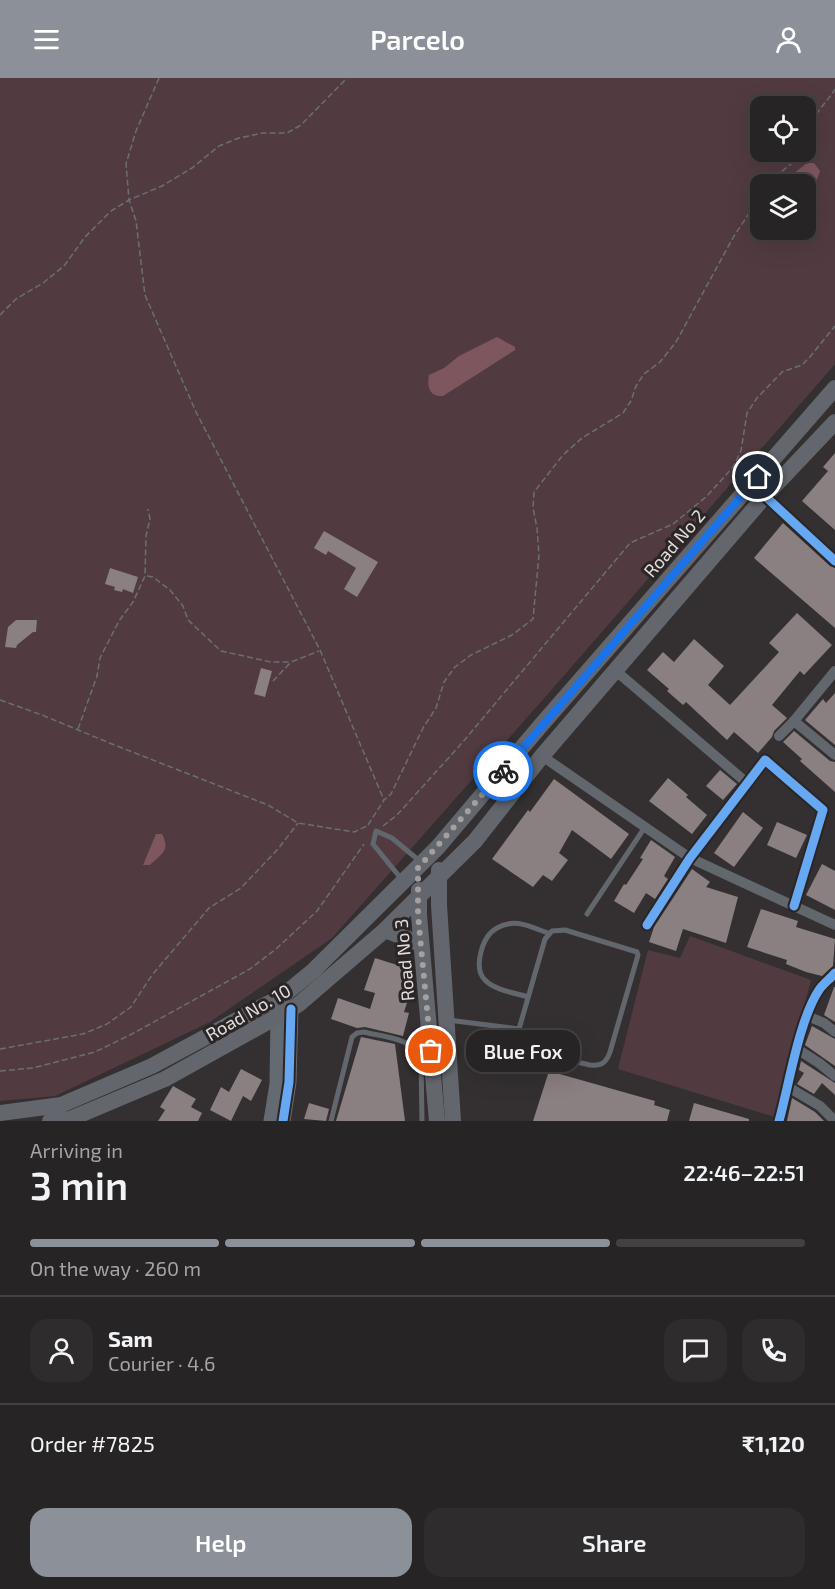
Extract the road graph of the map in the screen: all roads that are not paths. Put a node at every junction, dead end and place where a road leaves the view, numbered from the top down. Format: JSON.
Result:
{"nodes":[{"id":1,"x":835,"y":388,"type":"edge"},
{"id":2,"x":835,"y":422,"type":"edge"},
{"id":3,"x":765,"y":496,"type":"junction"},
{"id":4,"x":835,"y":561,"type":"edge"},
{"id":5,"x":616,"y":670,"type":"junction"},
{"id":6,"x":835,"y":671,"type":"edge"},
{"id":7,"x":794,"y":721,"type":"junction"},
{"id":8,"x":778,"y":736,"type":"dead end"},
{"id":9,"x":835,"y":755,"type":"edge"},
{"id":10,"x":542,"y":756,"type":"junction"},
{"id":11,"x":747,"y":783,"type":"junction"},
{"id":12,"x":645,"y":827,"type":"junction"},
{"id":13,"x":475,"y":841,"type":"junction"},
{"id":14,"x":438,"y":847,"type":"junction"},
{"id":15,"x":690,"y":858,"type":"junction"},
{"id":16,"x":412,"y":865,"type":"junction"},
{"id":17,"x":399,"y":876,"type":"junction"},
{"id":18,"x":440,"y":876,"type":"junction"},
{"id":19,"x":419,"y":895,"type":"junction"},
{"id":20,"x":439,"y":905,"type":"junction"},
{"id":21,"x":794,"y":906,"type":"junction"},
{"id":22,"x":587,"y":914,"type":"dead end"},
{"id":23,"x":647,"y":925,"type":"dead end"},
{"id":24,"x":835,"y":925,"type":"edge"},
{"id":25,"x":385,"y":930,"type":"junction"},
{"id":26,"x":548,"y":933,"type":"junction"},
{"id":27,"x":422,"y":944,"type":"junction"},
{"id":28,"x":833,"y":981,"type":"edge"},
{"id":29,"x":528,"y":997,"type":"junction"},
{"id":30,"x":263,"y":1006,"type":"junction"},
{"id":31,"x":285,"y":1012,"type":"junction"},
{"id":32,"x":807,"y":1016,"type":"junction"},
{"id":33,"x":446,"y":1020,"type":"junction"},
{"id":34,"x":519,"y":1029,"type":"junction"},
{"id":35,"x":835,"y":1032,"type":"edge"},
{"id":36,"x":797,"y":1049,"type":"junction"},
{"id":37,"x":835,"y":1076,"type":"edge"},
{"id":38,"x":788,"y":1087,"type":"junction"},
{"id":39,"x":0,"y":1113,"type":"edge"},
{"id":40,"x":50,"y":1121,"type":"edge"},
{"id":41,"x":271,"y":1121,"type":"edge"},
{"id":42,"x":283,"y":1121,"type":"edge"},
{"id":43,"x":331,"y":1121,"type":"edge"},
{"id":44,"x":422,"y":1121,"type":"edge"},
{"id":45,"x":437,"y":1121,"type":"edge"},
{"id":46,"x":453,"y":1121,"type":"edge"},
{"id":47,"x":779,"y":1121,"type":"edge"},
{"id":48,"x":835,"y":1121,"type":"edge"}],
"edges":[{"from":1,"to":14,"type":"main road","name":"Road No 2"},
{"from":2,"to":3,"type":"main road"},
{"from":3,"to":4,"type":"street"},
{"from":3,"to":5,"type":"main road"},
{"from":5,"to":10,"type":"main road"},
{"from":5,"to":11,"type":"street"},
{"from":6,"to":7,"type":"street"},
{"from":7,"to":8,"type":"street"},
{"from":7,"to":9,"type":"street"},
{"from":10,"to":12,"type":"street"},
{"from":10,"to":13,"type":"main road"},
{"from":11,"to":15,"type":"street"},
{"from":11,"to":21,"type":"street"},
{"from":12,"to":15,"type":"street"},
{"from":12,"to":22,"type":"lane"},
{"from":13,"to":18,"type":"main road","name":"Road No. 10"},
{"from":13,"to":20,"type":"main road"},
{"from":14,"to":16,"type":"main road"},
{"from":14,"to":18,"type":"main road"},
{"from":15,"to":21,"type":"street"},
{"from":15,"to":23,"type":"street"},
{"from":16,"to":17,"type":"lane"},
{"from":16,"to":17,"type":"lane"},
{"from":16,"to":19,"type":"main road","name":"Road No 3"},
{"from":16,"to":30,"type":"main road","name":"Road No. 10"},
{"from":17,"to":30,"type":"lane"},
{"from":18,"to":19,"type":"main road","name":"Road No. 10"},
{"from":18,"to":20,"type":"main road"},
{"from":19,"to":25,"type":"main road","name":"Road No. 10"},
{"from":19,"to":27,"type":"main road","name":"Road No 3"},
{"from":20,"to":33,"type":"main road"},
{"from":21,"to":24,"type":"street"},
{"from":25,"to":27,"type":"main road"},
{"from":25,"to":31,"type":"main road","name":"Road No. 10"},
{"from":26,"to":29,"type":"lane"},
{"from":26,"to":29,"type":"lane"},
{"from":26,"to":34,"type":"lane"},
{"from":27,"to":45,"type":"main road","name":"Road No 3"},
{"from":28,"to":32,"type":"street"},
{"from":29,"to":34,"type":"lane"},
{"from":30,"to":39,"type":"main road","name":"Road No. 10"},
{"from":31,"to":40,"type":"main road","name":"Road No. 10"},
{"from":31,"to":41,"type":"street"},
{"from":31,"to":42,"type":"street"},
{"from":32,"to":35,"type":"street"},
{"from":32,"to":36,"type":"street"},
{"from":33,"to":34,"type":"lane"},
{"from":33,"to":46,"type":"main road"},
{"from":36,"to":37,"type":"street"},
{"from":36,"to":38,"type":"street"},
{"from":38,"to":47,"type":"street"},
{"from":38,"to":48,"type":"street"},
{"from":43,"to":44,"type":"lane"}]}
